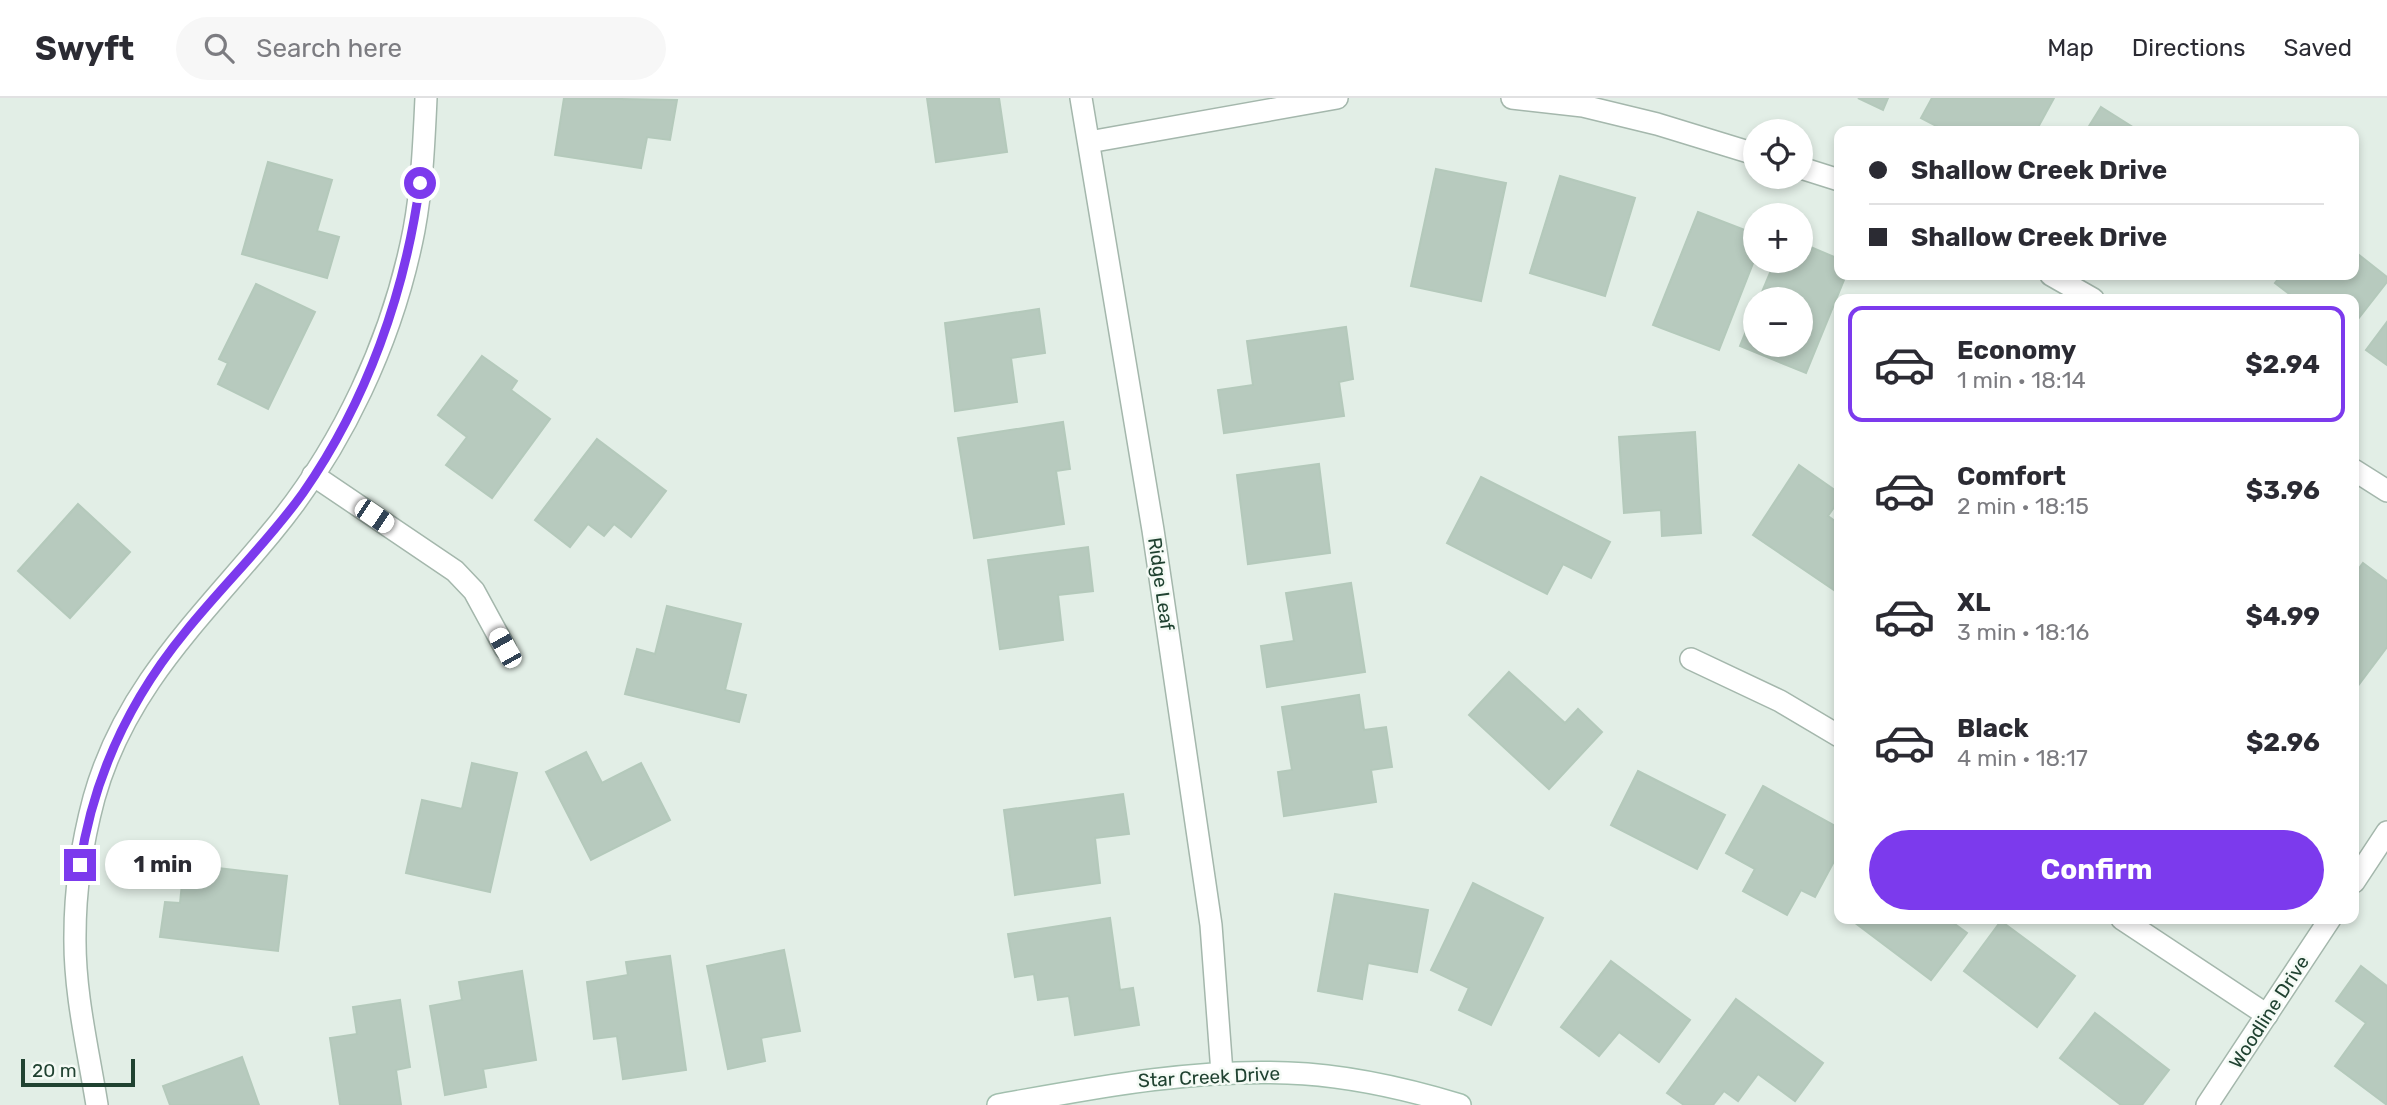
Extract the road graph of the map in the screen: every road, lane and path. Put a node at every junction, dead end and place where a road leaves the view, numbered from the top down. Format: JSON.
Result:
{"nodes":[{"id":1,"x":426,"y":98,"type":"edge"},
{"id":2,"x":1081,"y":98,"type":"edge"},
{"id":3,"x":1337,"y":98,"type":"edge"},
{"id":4,"x":1512,"y":98,"type":"edge"},
{"id":5,"x":1089,"y":142,"type":"junction"},
{"id":6,"x":1743,"y":150,"type":"edge"},
{"id":7,"x":1813,"y":172,"type":"edge"},
{"id":8,"x":1834,"y":178,"type":"edge"},
{"id":9,"x":2060,"y":280,"type":"edge"},
{"id":10,"x":2084,"y":294,"type":"edge"},
{"id":11,"x":2359,"y":473,"type":"edge"},
{"id":12,"x":313,"y":475,"type":"junction"},
{"id":13,"x":2387,"y":491,"type":"edge"},
{"id":14,"x":505,"y":648,"type":"dead end"},
{"id":15,"x":1691,"y":659,"type":"dead end"},
{"id":16,"x":1834,"y":733,"type":"edge"},
{"id":17,"x":2387,"y":832,"type":"edge"},
{"id":18,"x":2359,"y":874,"type":"edge"},
{"id":19,"x":2130,"y":924,"type":"edge"},
{"id":20,"x":2327,"y":924,"type":"edge"},
{"id":21,"x":2267,"y":1015,"type":"junction"},
{"id":22,"x":1222,"y":1073,"type":"junction"},
{"id":23,"x":97,"y":1105,"type":"edge"},
{"id":24,"x":998,"y":1105,"type":"edge"},
{"id":25,"x":1460,"y":1105,"type":"edge"},
{"id":26,"x":2207,"y":1105,"type":"edge"}],
"edges":[{"from":1,"to":12,"type":"street"},
{"from":2,"to":5,"type":"street","name":"Ridge Leaf"},
{"from":3,"to":5,"type":"street"},
{"from":4,"to":6,"type":"street"},
{"from":5,"to":22,"type":"street","name":"Ridge Leaf"},
{"from":7,"to":8,"type":"street"},
{"from":9,"to":10,"type":"street"},
{"from":11,"to":13,"type":"street"},
{"from":12,"to":14,"type":"street"},
{"from":12,"to":23,"type":"street"},
{"from":15,"to":16,"type":"street"},
{"from":17,"to":18,"type":"street"},
{"from":19,"to":21,"type":"street"},
{"from":20,"to":21,"type":"street","name":"Woodline Drive"},
{"from":21,"to":26,"type":"street","name":"Woodline Drive"},
{"from":22,"to":24,"type":"street","name":"Star Creek Drive"},
{"from":22,"to":25,"type":"street","name":"Star Creek Drive"}]}
